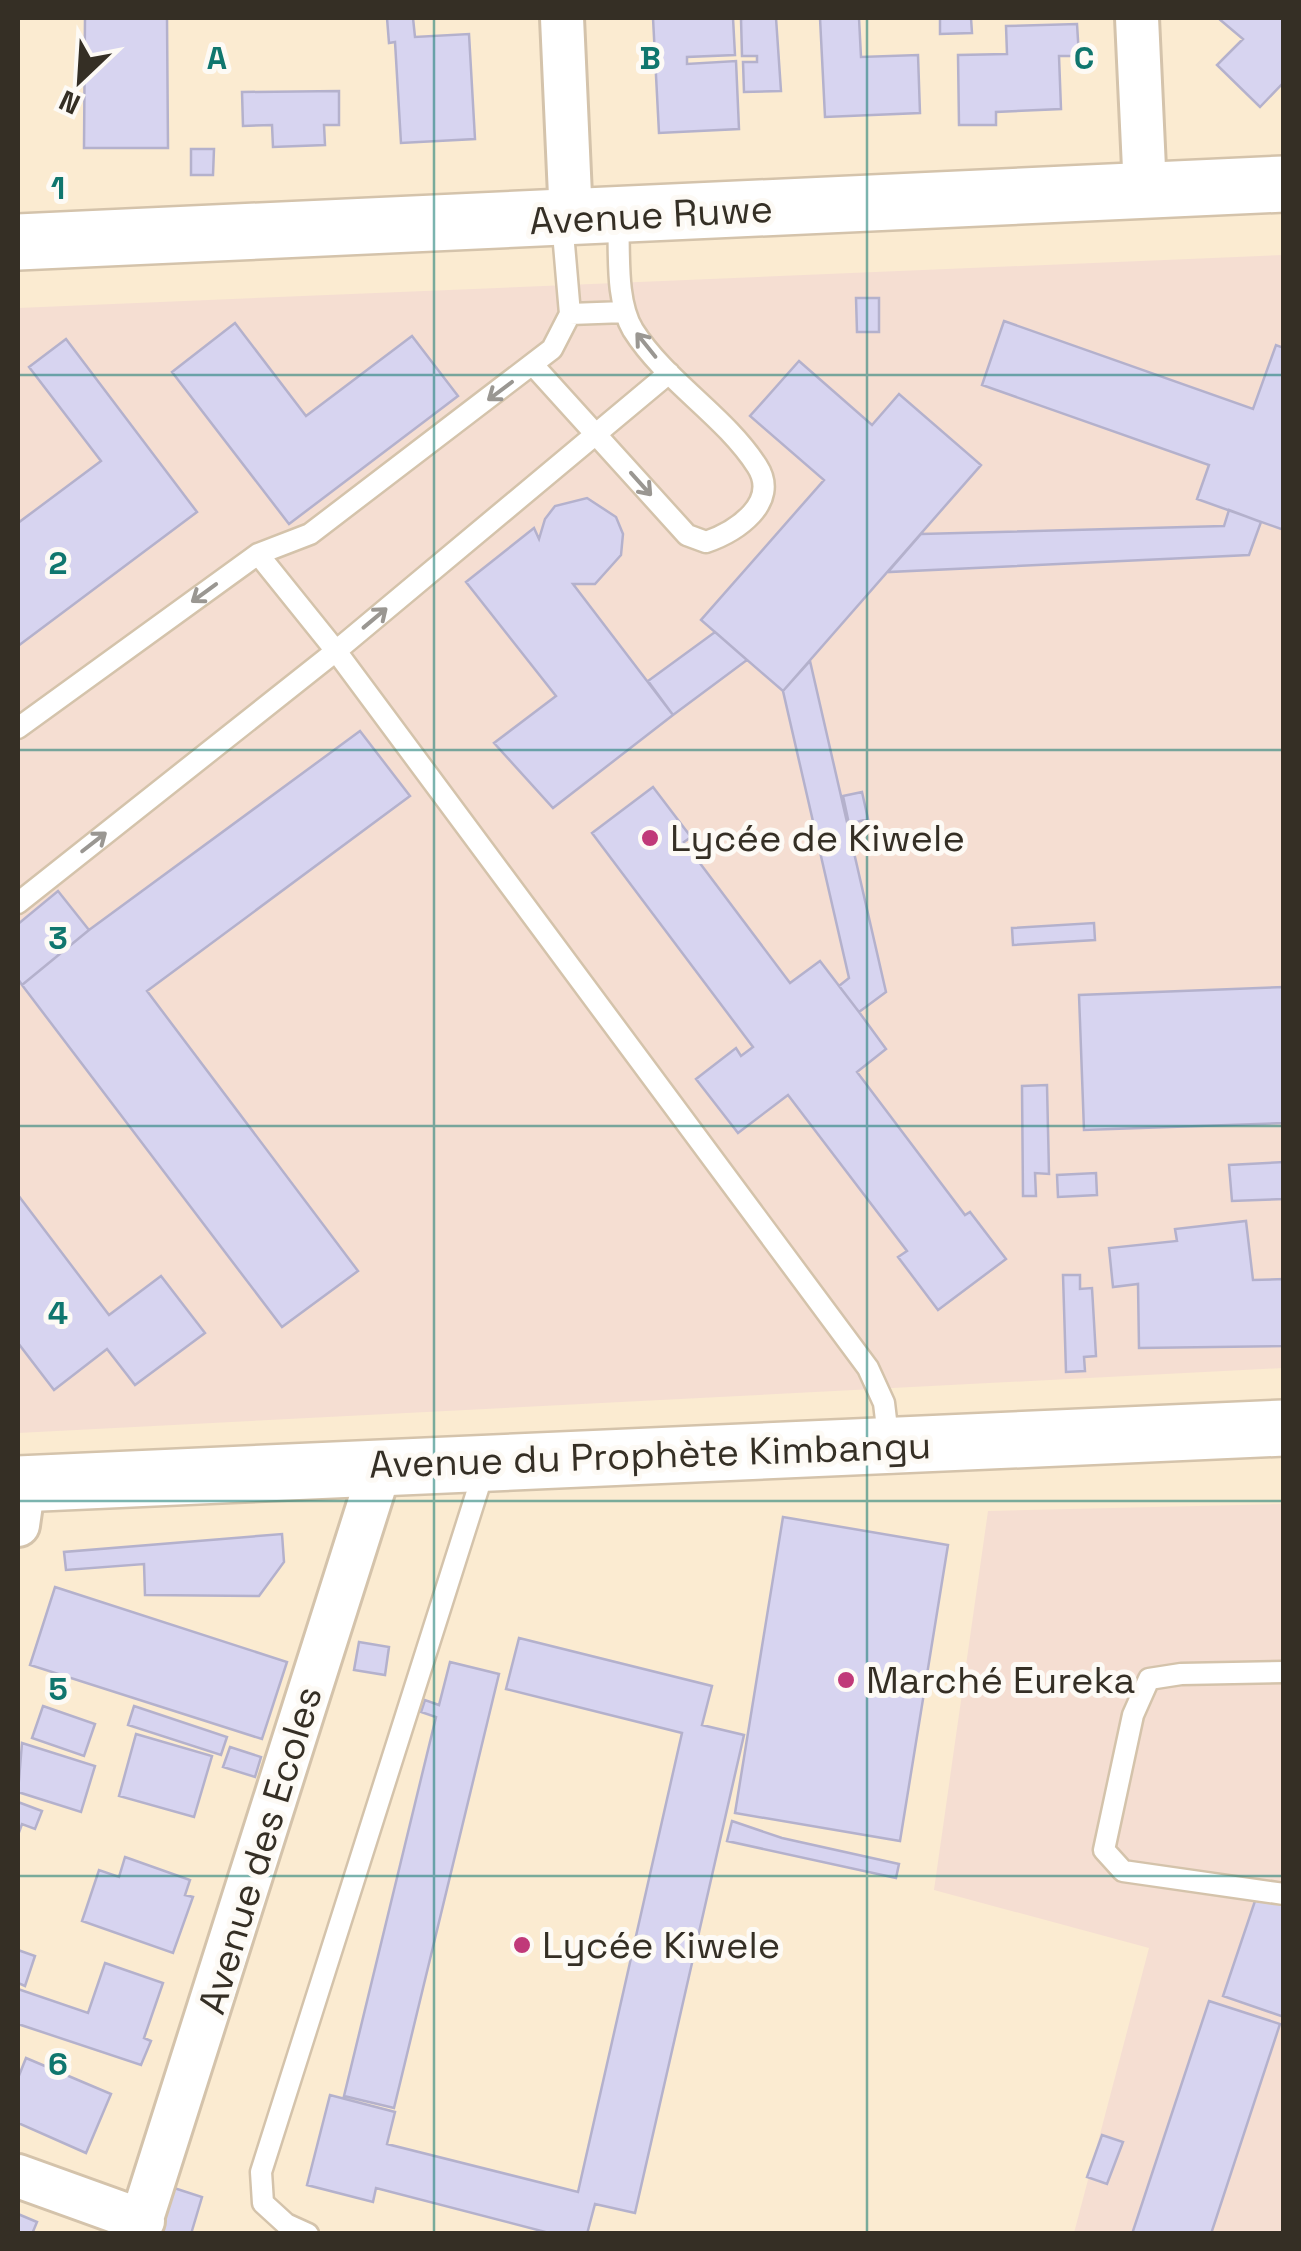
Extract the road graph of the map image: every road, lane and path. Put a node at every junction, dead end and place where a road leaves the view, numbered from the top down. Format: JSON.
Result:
{"nodes":[{"id":1,"x":562,"y":18,"type":"edge"},
{"id":2,"x":1136,"y":18,"type":"edge"},
{"id":3,"x":1284,"y":184,"type":"edge"},
{"id":4,"x":1145,"y":190,"type":"junction"},
{"id":5,"x":584,"y":218,"type":"junction"},
{"id":6,"x":18,"y":242,"type":"edge"},
{"id":7,"x":625,"y":312,"type":"junction"},
{"id":8,"x":570,"y":314,"type":"junction"},
{"id":9,"x":533,"y":365,"type":"junction"},
{"id":10,"x":669,"y":373,"type":"junction"},
{"id":11,"x":596,"y":434,"type":"junction"},
{"id":12,"x":258,"y":554,"type":"junction"},
{"id":13,"x":336,"y":651,"type":"junction"},
{"id":14,"x":18,"y":728,"type":"edge"},
{"id":15,"x":18,"y":902,"type":"edge"},
{"id":16,"x":1284,"y":1428,"type":"edge"},
{"id":17,"x":889,"y":1444,"type":"junction"},
{"id":18,"x":486,"y":1465,"type":"junction"},
{"id":19,"x":381,"y":1466,"type":"junction"},
{"id":20,"x":20,"y":1497,"type":"edge"},
{"id":21,"x":1284,"y":1672,"type":"edge"},
{"id":22,"x":1284,"y":1894,"type":"edge"},
{"id":23,"x":18,"y":2176,"type":"edge"},
{"id":24,"x":140,"y":2227,"type":"edge"},
{"id":25,"x":308,"y":2234,"type":"edge"}],
"edges":[{"from":1,"to":5,"type":"street"},
{"from":2,"to":4,"type":"street"},
{"from":3,"to":4,"type":"street","name":"Avenue Ruwe"},
{"from":4,"to":5,"type":"street","name":"Avenue Ruwe"},
{"from":5,"to":6,"type":"street","name":"Avenue Ruwe"},
{"from":5,"to":7,"type":"lane"},
{"from":5,"to":8,"type":"lane"},
{"from":7,"to":8,"type":"lane"},
{"from":10,"to":7,"type":"lane","one_way":true},
{"from":8,"to":9,"type":"lane"},
{"from":9,"to":11,"type":"lane"},
{"from":9,"to":12,"type":"lane","one_way":true},
{"from":10,"to":11,"type":"lane"},
{"from":11,"to":10,"type":"lane","one_way":true},
{"from":13,"to":11,"type":"lane","one_way":true},
{"from":12,"to":13,"type":"lane"},
{"from":12,"to":14,"type":"lane","one_way":true},
{"from":15,"to":13,"type":"lane","one_way":true},
{"from":13,"to":17,"type":"lane"},
{"from":16,"to":17,"type":"street","name":"Avenue du Prophète Kimbangu"},
{"from":17,"to":18,"type":"street","name":"Avenue du Prophète Kimbangu"},
{"from":18,"to":19,"type":"street","name":"Avenue du Prophète Kimbangu"},
{"from":18,"to":25,"type":"lane"},
{"from":19,"to":20,"type":"street","name":"Avenue du Prophète Kimbangu"},
{"from":19,"to":24,"type":"street","name":"Avenue des Ecoles"},
{"from":21,"to":22,"type":"lane"},
{"from":23,"to":24,"type":"street"}]}
